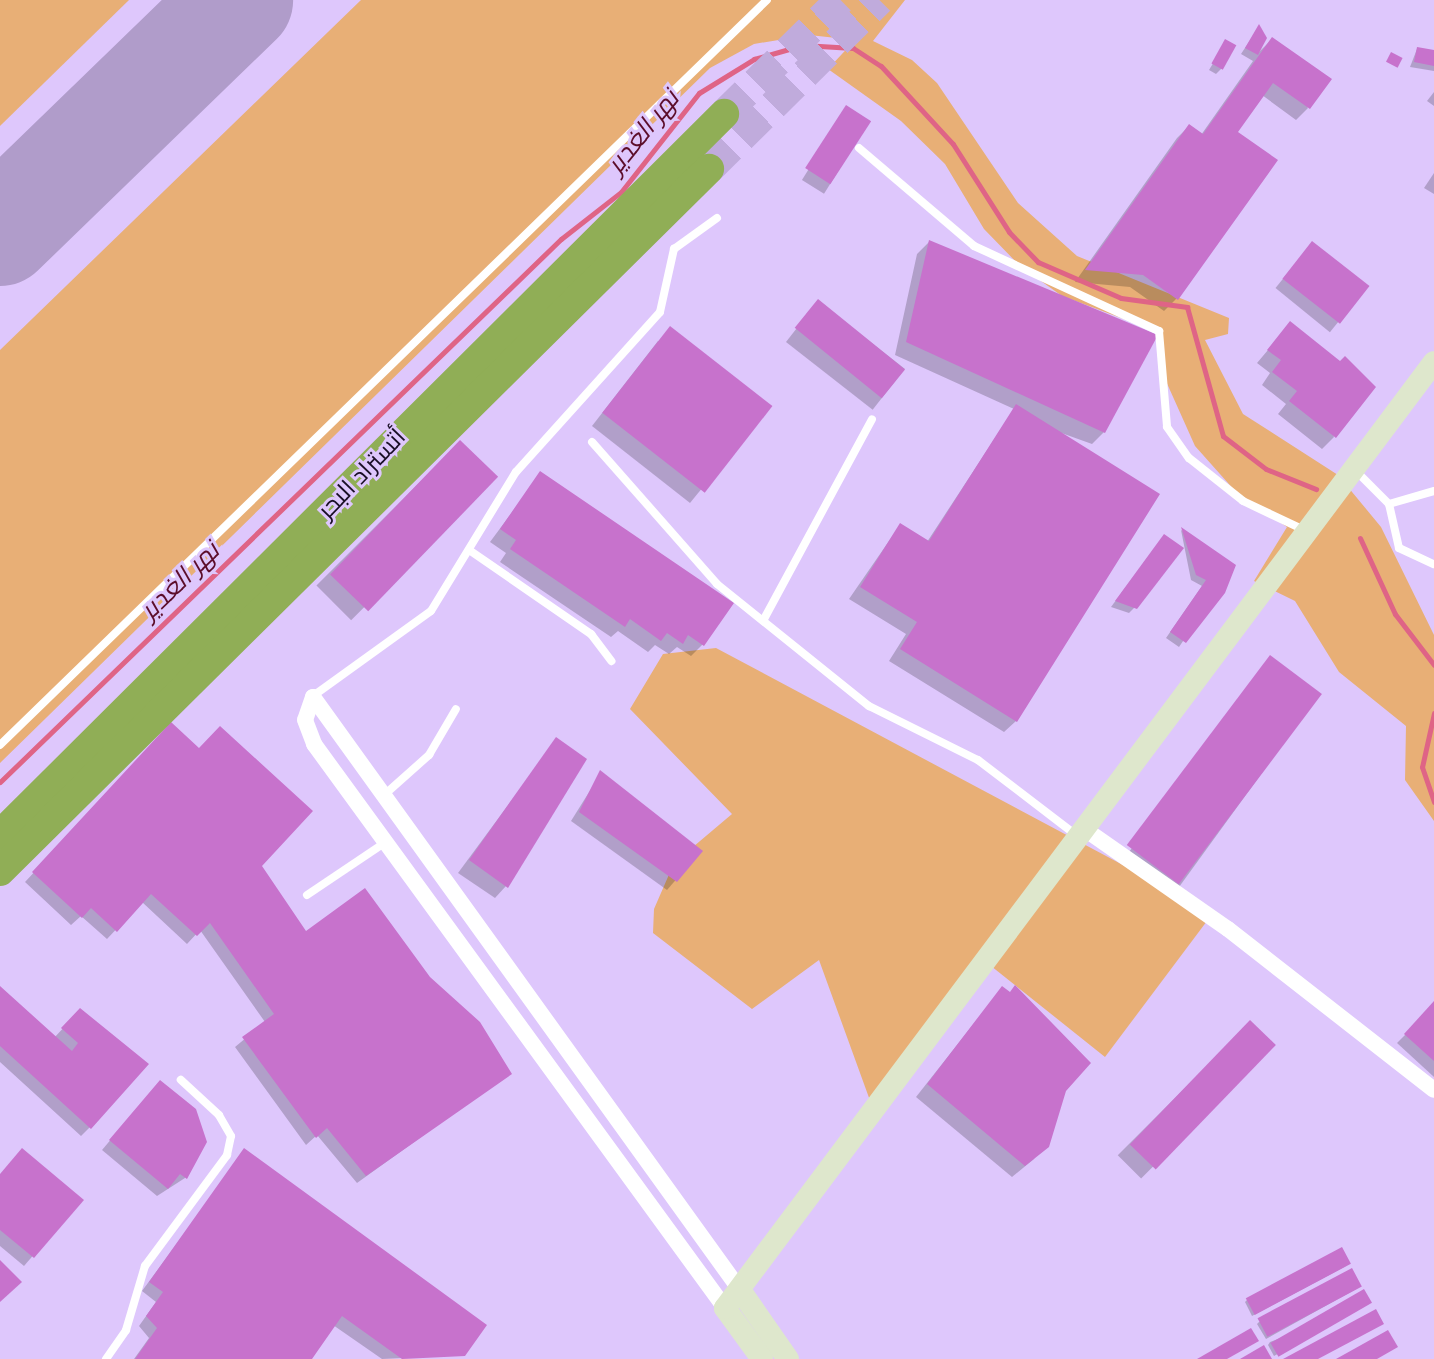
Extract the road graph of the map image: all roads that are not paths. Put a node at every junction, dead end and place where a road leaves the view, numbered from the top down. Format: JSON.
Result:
{"nodes":[{"id":1,"x":767,"y":0,"type":"edge"},
{"id":2,"x":724,"y":114,"type":"tunnel mouth"},
{"id":3,"x":859,"y":148,"type":"dead end"},
{"id":4,"x":709,"y":169,"type":"tunnel mouth"},
{"id":5,"x":717,"y":218,"type":"dead end"},
{"id":6,"x":1434,"y":362,"type":"edge"},
{"id":7,"x":872,"y":419,"type":"dead end"},
{"id":8,"x":592,"y":442,"type":"dead end"},
{"id":9,"x":1355,"y":470,"type":"junction"},
{"id":10,"x":1434,"y":491,"type":"edge"},
{"id":11,"x":1389,"y":504,"type":"junction"},
{"id":12,"x":1308,"y":532,"type":"junction"},
{"id":13,"x":472,"y":552,"type":"junction"},
{"id":14,"x":1434,"y":564,"type":"edge"},
{"id":15,"x":764,"y":619,"type":"junction"},
{"id":16,"x":611,"y":661,"type":"dead end"},
{"id":17,"x":313,"y":697,"type":"junction"},
{"id":18,"x":456,"y":709,"type":"dead end"},
{"id":19,"x":0,"y":745,"type":"edge"},
{"id":20,"x":382,"y":797,"type":"junction"},
{"id":21,"x":396,"y":817,"type":"junction"},
{"id":22,"x":1083,"y":834,"type":"junction"},
{"id":23,"x":0,"y":835,"type":"edge"},
{"id":24,"x":386,"y":842,"type":"junction"},
{"id":25,"x":415,"y":843,"type":"junction"},
{"id":26,"x":0,"y":871,"type":"edge"},
{"id":27,"x":307,"y":895,"type":"dead end"},
{"id":28,"x":569,"y":1054,"type":"junction"},
{"id":29,"x":549,"y":1067,"type":"junction"},
{"id":30,"x":181,"y":1080,"type":"dead end"},
{"id":31,"x":1434,"y":1090,"type":"edge"},
{"id":32,"x":740,"y":1290,"type":"junction"},
{"id":33,"x":725,"y":1308,"type":"junction"},
{"id":34,"x":106,"y":1359,"type":"edge"},
{"id":35,"x":762,"y":1359,"type":"edge"},
{"id":36,"x":788,"y":1359,"type":"edge"}],
"edges":[{"from":1,"to":19,"type":"lane"},
{"from":2,"to":23,"type":"highway","name":"أتستراد البحر"},
{"from":3,"to":12,"type":"lane"},
{"from":4,"to":26,"type":"highway","name":"أتستراد البحر"},
{"from":5,"to":13,"type":"lane"},
{"from":6,"to":9,"type":"street"},
{"from":7,"to":15,"type":"lane"},
{"from":8,"to":15,"type":"lane"},
{"from":9,"to":11,"type":"lane"},
{"from":9,"to":12,"type":"street"},
{"from":10,"to":11,"type":"lane"},
{"from":11,"to":14,"type":"lane"},
{"from":12,"to":22,"type":"street"},
{"from":13,"to":16,"type":"lane"},
{"from":13,"to":17,"type":"lane"},
{"from":15,"to":22,"type":"lane"},
{"from":17,"to":20,"type":"street"},
{"from":17,"to":24,"type":"street"},
{"from":18,"to":20,"type":"lane"},
{"from":20,"to":21,"type":"street"},
{"from":21,"to":24,"type":"street"},
{"from":21,"to":25,"type":"street"},
{"from":22,"to":31,"type":"street"},
{"from":22,"to":32,"type":"street"},
{"from":24,"to":25,"type":"street"},
{"from":24,"to":27,"type":"lane"},
{"from":24,"to":29,"type":"street"},
{"from":25,"to":28,"type":"street"},
{"from":28,"to":29,"type":"street"},
{"from":28,"to":32,"type":"street"},
{"from":29,"to":33,"type":"street"},
{"from":30,"to":34,"type":"lane"},
{"from":32,"to":33,"type":"street"},
{"from":32,"to":36,"type":"street"},
{"from":33,"to":35,"type":"street"}]}
